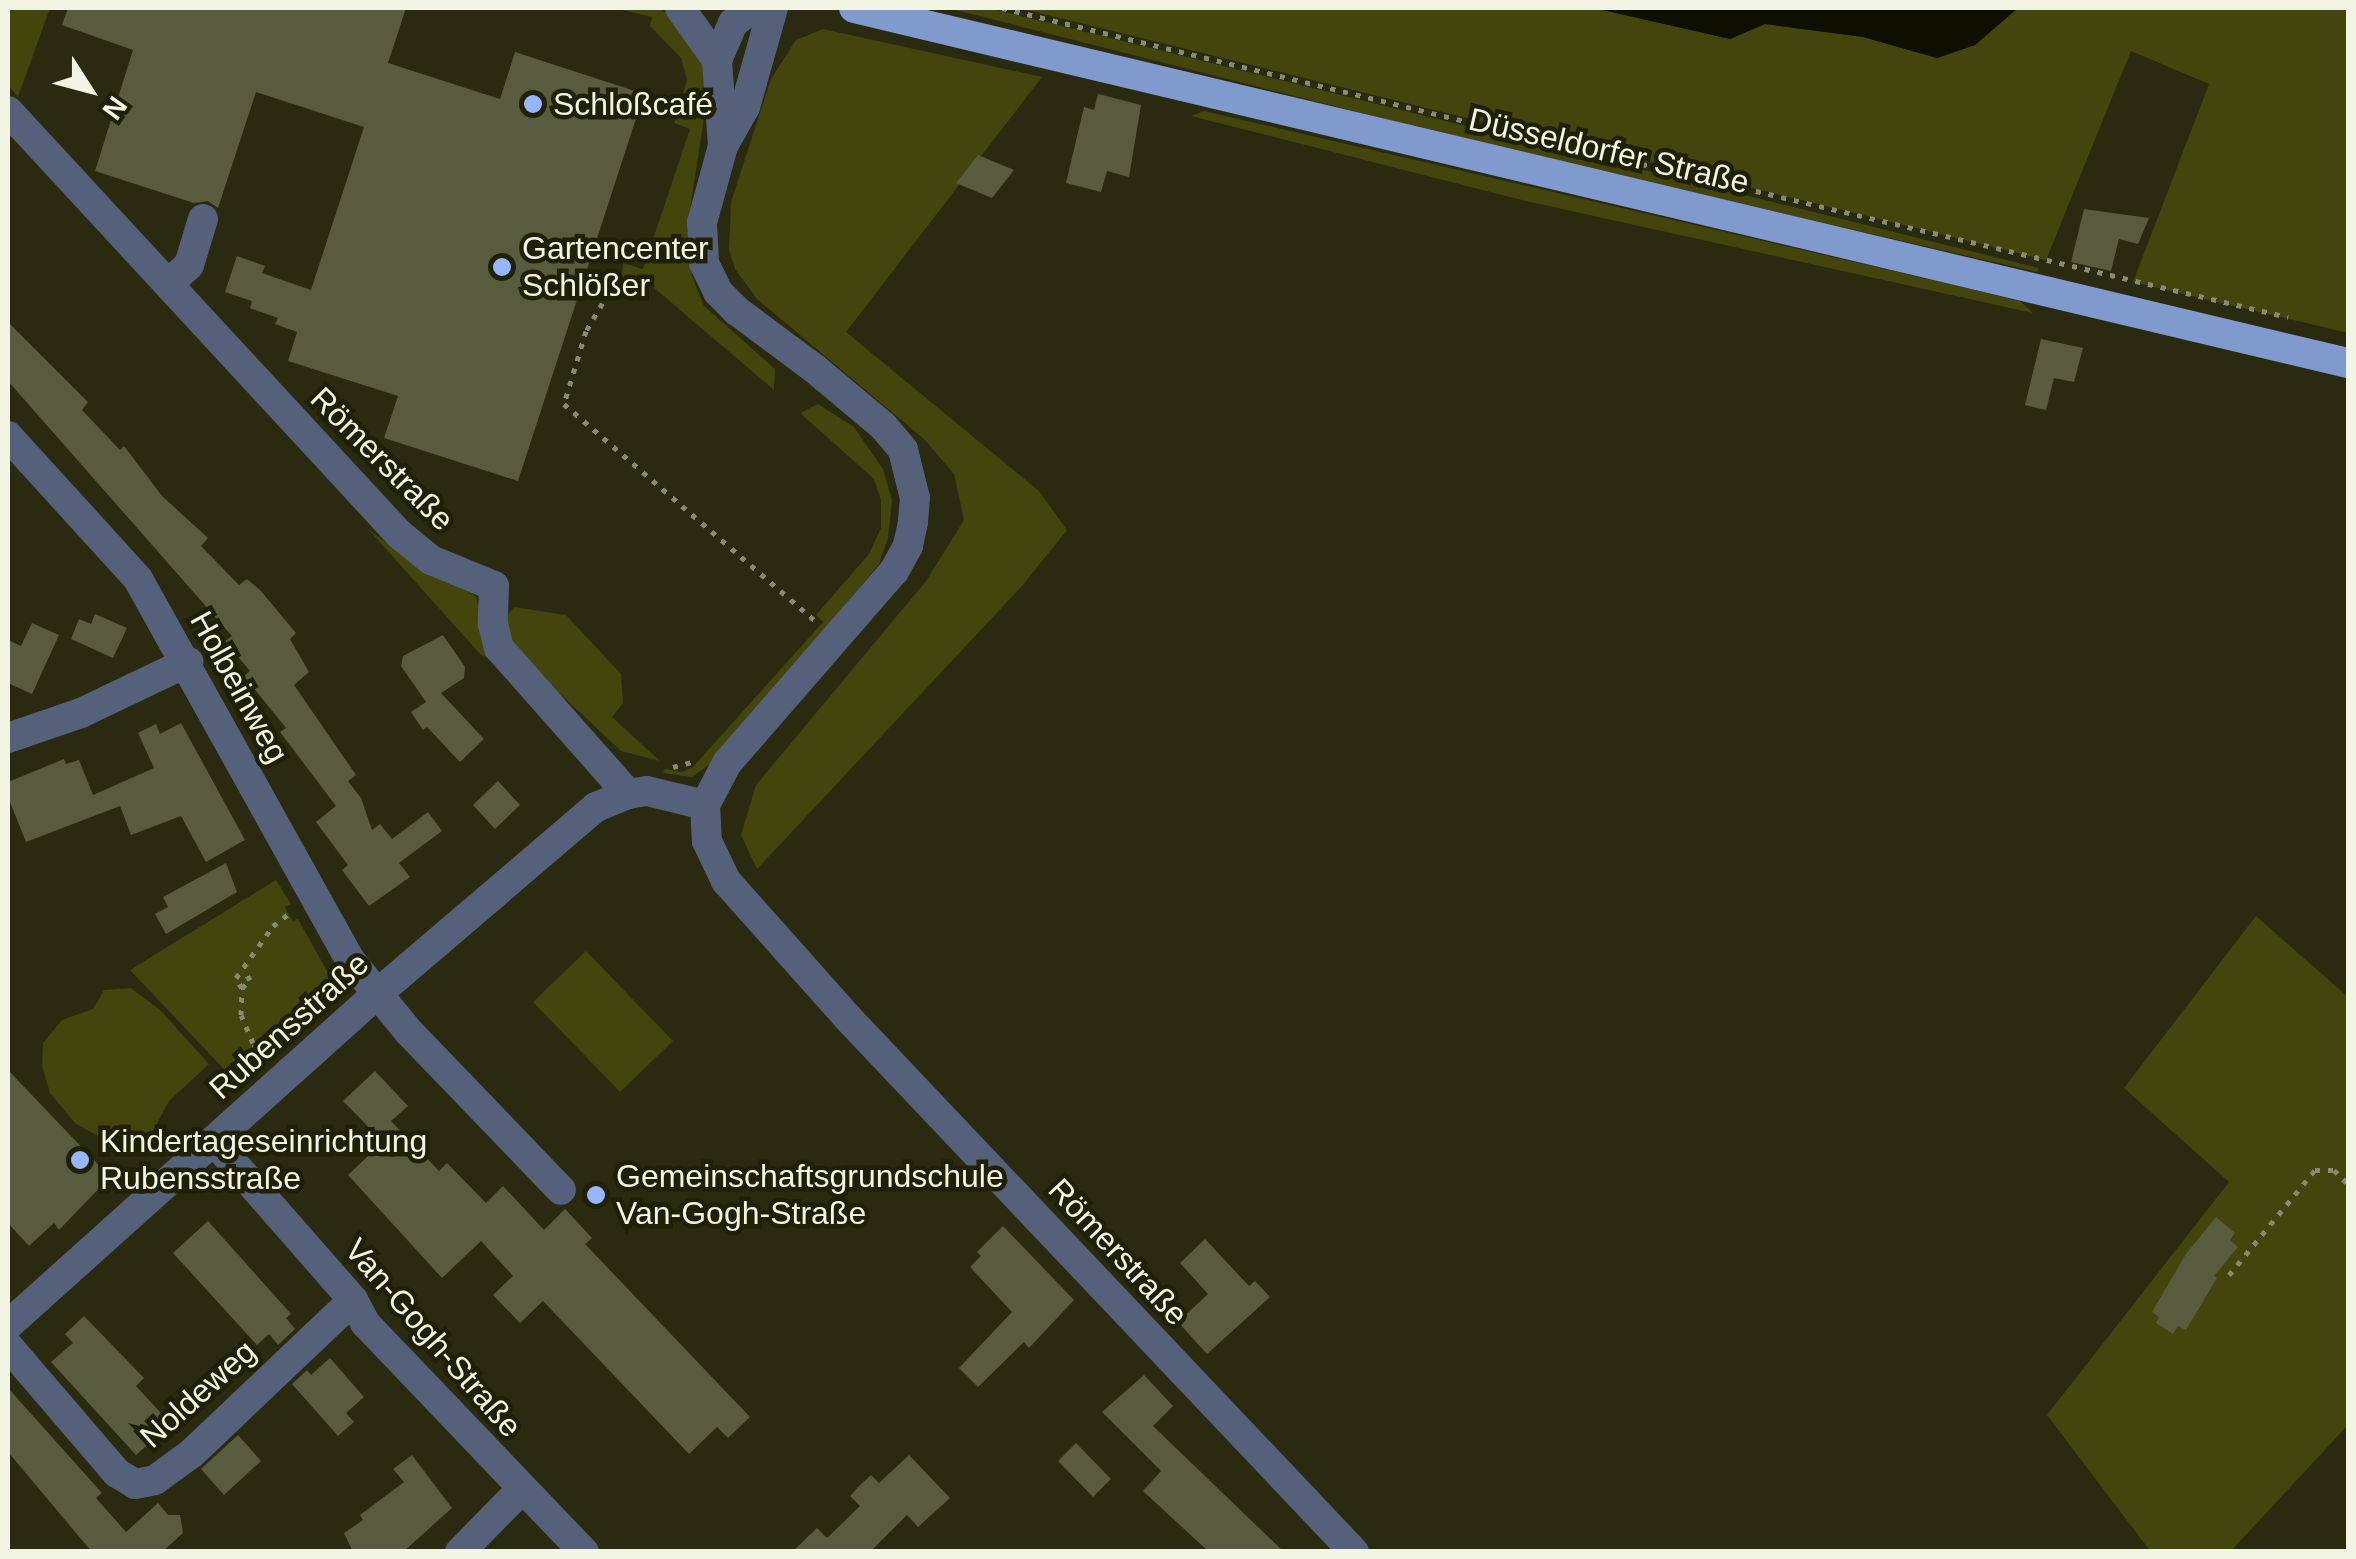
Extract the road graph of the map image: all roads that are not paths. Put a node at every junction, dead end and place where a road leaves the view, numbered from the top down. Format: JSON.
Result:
{"nodes":[{"id":1,"x":680,"y":8,"type":"edge"},
{"id":2,"x":753,"y":8,"type":"edge"},
{"id":3,"x":773,"y":8,"type":"edge"},
{"id":4,"x":854,"y":8,"type":"edge"},
{"id":5,"x":717,"y":60,"type":"junction"},
{"id":6,"x":8,"y":111,"type":"edge"},
{"id":7,"x":723,"y":146,"type":"junction"},
{"id":8,"x":203,"y":219,"type":"dead end"},
{"id":9,"x":168,"y":284,"type":"junction"},
{"id":10,"x":2348,"y":363,"type":"edge"},
{"id":11,"x":8,"y":436,"type":"edge"},
{"id":12,"x":188,"y":662,"type":"junction"},
{"id":13,"x":8,"y":738,"type":"edge"},
{"id":14,"x":628,"y":794,"type":"junction"},
{"id":15,"x":705,"y":804,"type":"junction"},
{"id":16,"x":377,"y":994,"type":"junction"},
{"id":17,"x":214,"y":1140,"type":"junction"},
{"id":18,"x":561,"y":1190,"type":"dead end"},
{"id":19,"x":353,"y":1300,"type":"junction"},
{"id":20,"x":14,"y":1307,"type":"edge"},
{"id":21,"x":8,"y":1346,"type":"edge"},
{"id":22,"x":521,"y":1490,"type":"junction"},
{"id":23,"x":460,"y":1552,"type":"edge"},
{"id":24,"x":584,"y":1552,"type":"edge"},
{"id":25,"x":1354,"y":1552,"type":"edge"}],
"edges":[{"from":1,"to":5,"type":"street"},
{"from":2,"to":5,"type":"street"},
{"from":3,"to":7,"type":"street"},
{"from":4,"to":10,"type":"main road","name":"Düsseldorfer Straße"},
{"from":5,"to":7,"type":"street"},
{"from":6,"to":9,"type":"street","name":"Römerstraße"},
{"from":7,"to":15,"type":"street"},
{"from":8,"to":9,"type":"street"},
{"from":9,"to":14,"type":"street","name":"Römerstraße"},
{"from":11,"to":12,"type":"street","name":"Holbeinweg"},
{"from":12,"to":13,"type":"street"},
{"from":12,"to":16,"type":"street","name":"Holbeinweg"},
{"from":14,"to":15,"type":"street"},
{"from":14,"to":16,"type":"street","name":"Rubensstraße"},
{"from":15,"to":25,"type":"street","name":"Römerstraße"},
{"from":16,"to":17,"type":"street","name":"Rubensstraße"},
{"from":16,"to":18,"type":"street","name":"Holbeinweg"},
{"from":17,"to":19,"type":"street","name":"Van-Gogh-Straße"},
{"from":17,"to":20,"type":"street","name":"Rubensstraße"},
{"from":19,"to":21,"type":"street","name":"Noldeweg"},
{"from":19,"to":22,"type":"street","name":"Van-Gogh-Straße"},
{"from":22,"to":23,"type":"street"},
{"from":22,"to":24,"type":"street","name":"Van-Gogh-Straße"}]}
